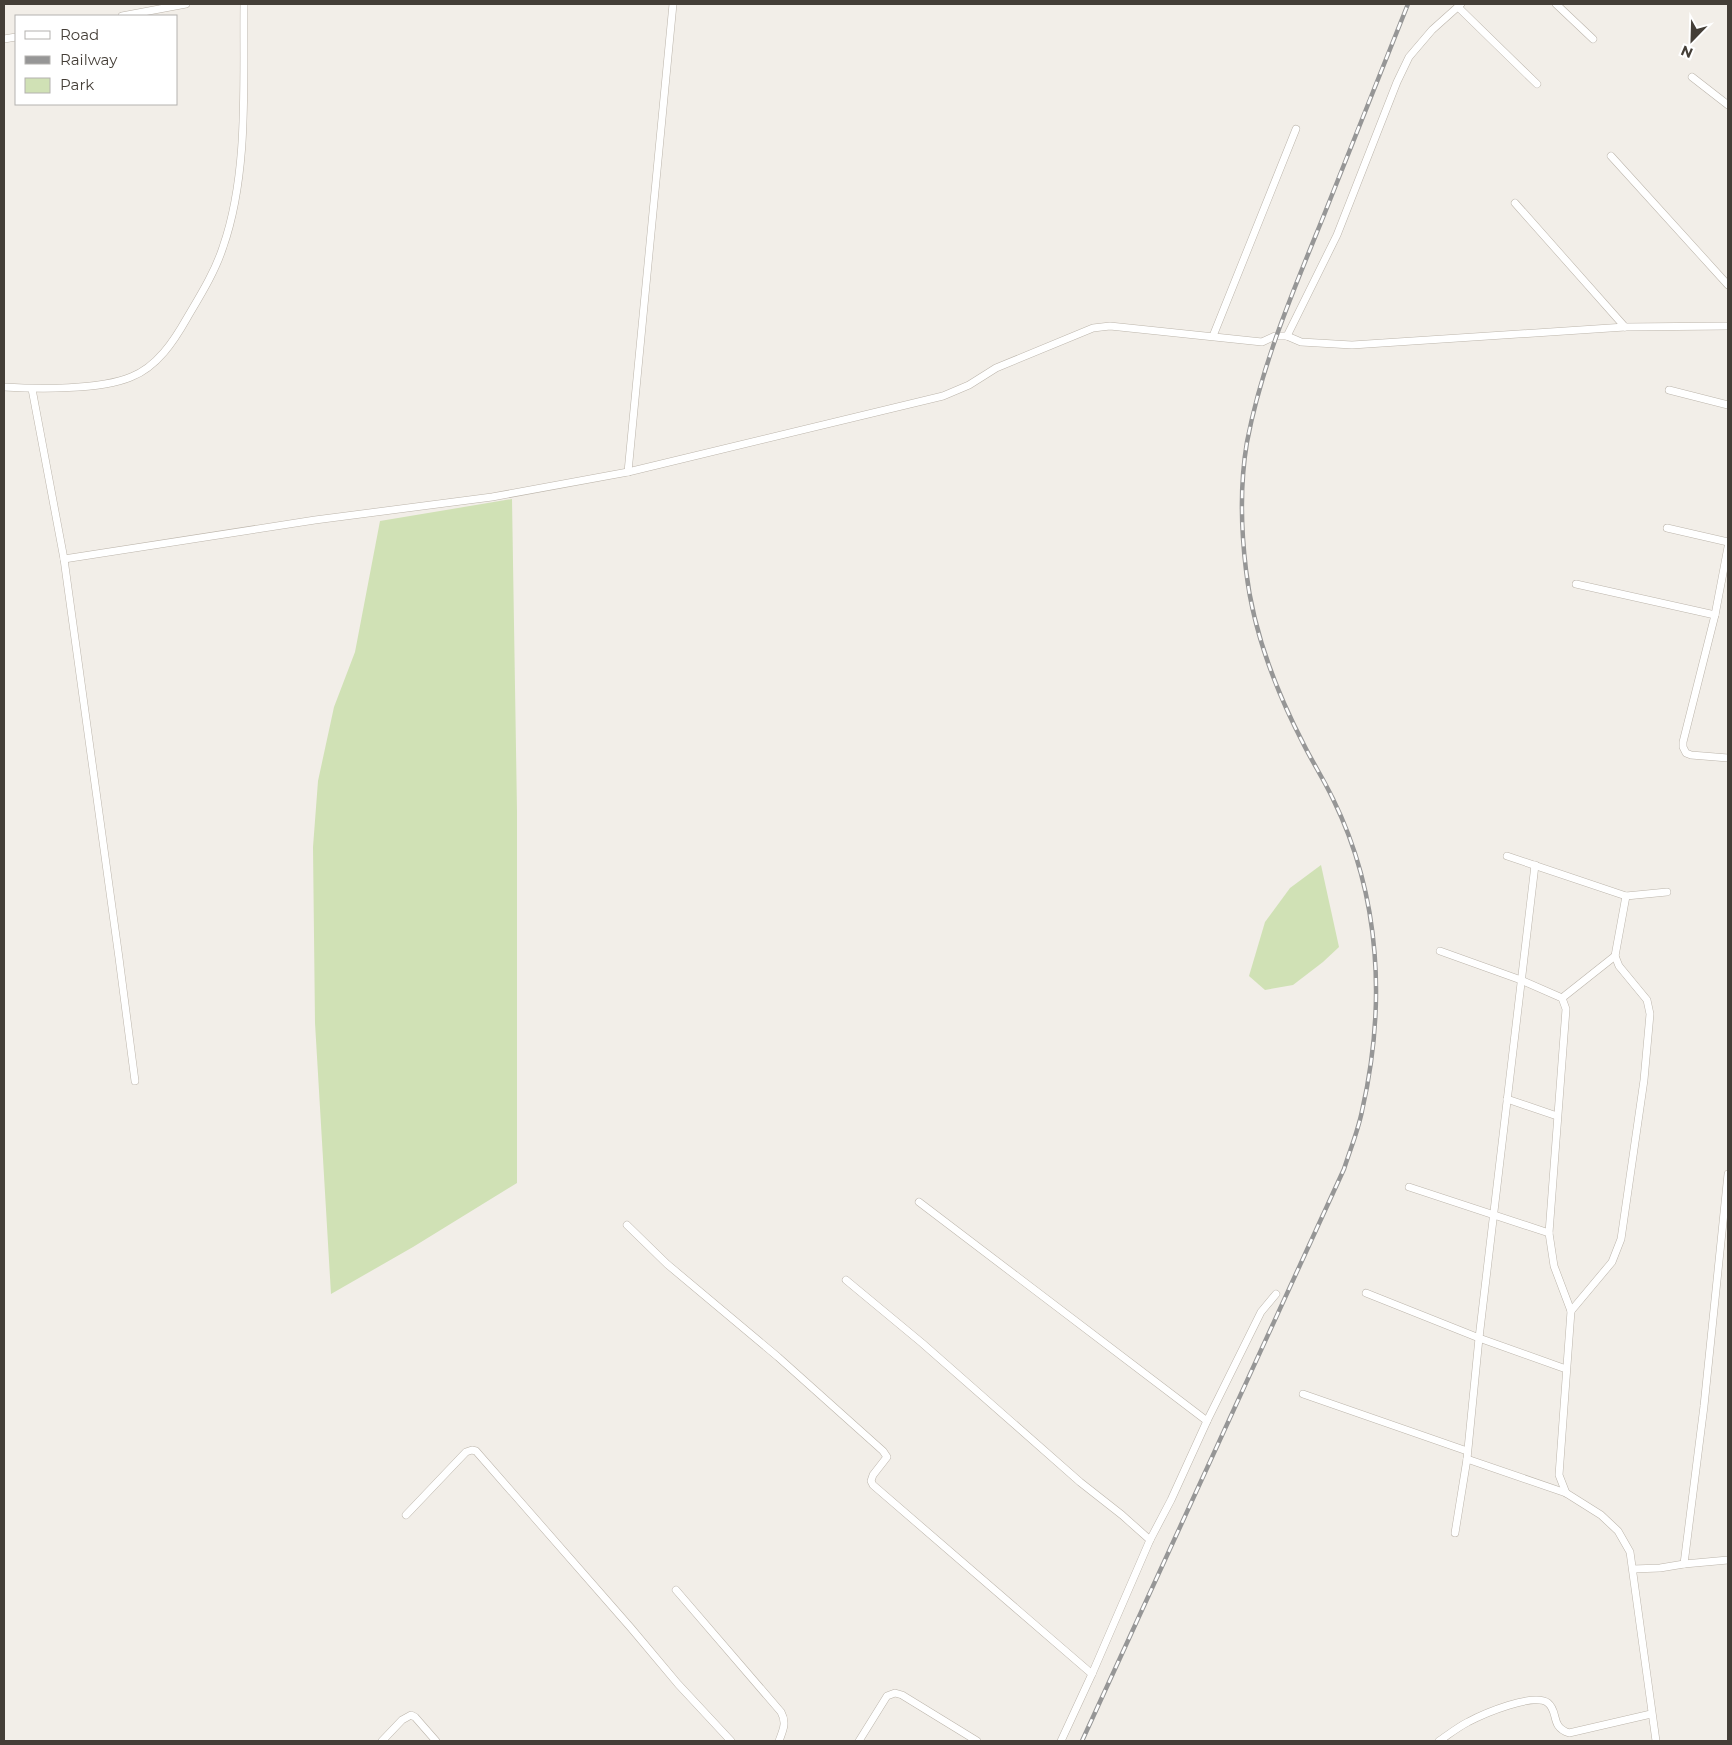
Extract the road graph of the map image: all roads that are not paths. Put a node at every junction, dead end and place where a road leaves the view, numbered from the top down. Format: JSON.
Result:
{"nodes":[{"id":1,"x":186,"y":4,"type":"edge"},
{"id":2,"x":244,"y":4,"type":"edge"},
{"id":3,"x":673,"y":4,"type":"edge"},
{"id":4,"x":1556,"y":4,"type":"edge"},
{"id":5,"x":1460,"y":5,"type":"edge"},
{"id":6,"x":127,"y":15,"type":"edge"},
{"id":7,"x":1593,"y":39,"type":"dead end"},
{"id":8,"x":1692,"y":78,"type":"dead end"},
{"id":9,"x":1537,"y":84,"type":"dead end"},
{"id":10,"x":1728,"y":106,"type":"edge"},
{"id":11,"x":1296,"y":129,"type":"dead end"},
{"id":12,"x":1611,"y":156,"type":"dead end"},
{"id":13,"x":1515,"y":203,"type":"dead end"},
{"id":14,"x":1728,"y":285,"type":"edge"},
{"id":15,"x":1728,"y":326,"type":"edge"},
{"id":16,"x":1625,"y":327,"type":"junction"},
{"id":17,"x":1213,"y":336,"type":"junction"},
{"id":18,"x":1287,"y":336,"type":"junction"},
{"id":19,"x":4,"y":387,"type":"edge"},
{"id":20,"x":32,"y":389,"type":"junction"},
{"id":21,"x":1669,"y":390,"type":"dead end"},
{"id":22,"x":1728,"y":405,"type":"edge"},
{"id":23,"x":628,"y":472,"type":"junction"},
{"id":24,"x":1667,"y":528,"type":"dead end"},
{"id":25,"x":1728,"y":542,"type":"edge"},
{"id":26,"x":1728,"y":547,"type":"edge"},
{"id":27,"x":64,"y":560,"type":"junction"},
{"id":28,"x":1576,"y":584,"type":"dead end"},
{"id":29,"x":1714,"y":616,"type":"junction"},
{"id":30,"x":1728,"y":758,"type":"edge"},
{"id":31,"x":1507,"y":856,"type":"dead end"},
{"id":32,"x":1535,"y":864,"type":"junction"},
{"id":33,"x":1667,"y":892,"type":"dead end"},
{"id":34,"x":1626,"y":896,"type":"junction"},
{"id":35,"x":1440,"y":951,"type":"dead end"},
{"id":36,"x":1616,"y":956,"type":"junction"},
{"id":37,"x":1521,"y":980,"type":"junction"},
{"id":38,"x":1562,"y":998,"type":"junction"},
{"id":39,"x":135,"y":1081,"type":"dead end"},
{"id":40,"x":1507,"y":1099,"type":"junction"},
{"id":41,"x":1558,"y":1116,"type":"junction"},
{"id":42,"x":1728,"y":1174,"type":"edge"},
{"id":43,"x":1409,"y":1188,"type":"dead end"},
{"id":44,"x":919,"y":1202,"type":"dead end"},
{"id":45,"x":1726,"y":1212,"type":"edge"},
{"id":46,"x":1493,"y":1216,"type":"junction"},
{"id":47,"x":627,"y":1225,"type":"dead end"},
{"id":48,"x":1548,"y":1233,"type":"junction"},
{"id":49,"x":846,"y":1280,"type":"dead end"},
{"id":50,"x":1366,"y":1293,"type":"dead end"},
{"id":51,"x":1276,"y":1294,"type":"dead end"},
{"id":52,"x":1571,"y":1311,"type":"junction"},
{"id":53,"x":1479,"y":1338,"type":"junction"},
{"id":54,"x":1566,"y":1369,"type":"junction"},
{"id":55,"x":1303,"y":1394,"type":"dead end"},
{"id":56,"x":1207,"y":1421,"type":"junction"},
{"id":57,"x":1467,"y":1451,"type":"junction"},
{"id":58,"x":1467,"y":1459,"type":"junction"},
{"id":59,"x":1566,"y":1493,"type":"junction"},
{"id":60,"x":406,"y":1515,"type":"dead end"},
{"id":61,"x":1455,"y":1533,"type":"dead end"},
{"id":62,"x":1150,"y":1540,"type":"junction"},
{"id":63,"x":1728,"y":1560,"type":"edge"},
{"id":64,"x":1684,"y":1564,"type":"junction"},
{"id":65,"x":1633,"y":1569,"type":"junction"},
{"id":66,"x":676,"y":1590,"type":"dead end"},
{"id":67,"x":1092,"y":1674,"type":"junction"},
{"id":68,"x":1651,"y":1714,"type":"junction"},
{"id":69,"x":382,"y":1741,"type":"edge"},
{"id":70,"x":436,"y":1741,"type":"edge"},
{"id":71,"x":732,"y":1741,"type":"edge"},
{"id":72,"x":779,"y":1741,"type":"edge"},
{"id":73,"x":859,"y":1741,"type":"edge"},
{"id":74,"x":977,"y":1741,"type":"edge"},
{"id":75,"x":1060,"y":1741,"type":"edge"},
{"id":76,"x":1439,"y":1741,"type":"edge"},
{"id":77,"x":1656,"y":1741,"type":"edge"}],
"edges":[{"from":1,"to":6,"type":"street"},
{"from":2,"to":20,"type":"street"},
{"from":3,"to":23,"type":"street"},
{"from":4,"to":7,"type":"street"},
{"from":5,"to":9,"type":"street"},
{"from":5,"to":18,"type":"street"},
{"from":8,"to":10,"type":"street"},
{"from":11,"to":17,"type":"street"},
{"from":12,"to":14,"type":"street"},
{"from":13,"to":16,"type":"street"},
{"from":15,"to":16,"type":"street"},
{"from":16,"to":18,"type":"street"},
{"from":17,"to":18,"type":"street"},
{"from":17,"to":23,"type":"street"},
{"from":19,"to":20,"type":"street"},
{"from":20,"to":27,"type":"street"},
{"from":21,"to":22,"type":"street"},
{"from":23,"to":27,"type":"street"},
{"from":24,"to":25,"type":"street"},
{"from":26,"to":29,"type":"street"},
{"from":27,"to":39,"type":"street"},
{"from":28,"to":29,"type":"street"},
{"from":29,"to":30,"type":"street"},
{"from":31,"to":32,"type":"street"},
{"from":32,"to":34,"type":"street"},
{"from":32,"to":37,"type":"street"},
{"from":33,"to":34,"type":"street"},
{"from":34,"to":36,"type":"street"},
{"from":35,"to":37,"type":"street"},
{"from":36,"to":38,"type":"street"},
{"from":36,"to":52,"type":"street"},
{"from":37,"to":38,"type":"street"},
{"from":37,"to":40,"type":"street"},
{"from":38,"to":41,"type":"street"},
{"from":40,"to":41,"type":"street"},
{"from":40,"to":46,"type":"street"},
{"from":41,"to":48,"type":"street"},
{"from":42,"to":45,"type":"street"},
{"from":43,"to":46,"type":"street"},
{"from":44,"to":56,"type":"street"},
{"from":45,"to":64,"type":"street"},
{"from":46,"to":48,"type":"street"},
{"from":46,"to":53,"type":"street"},
{"from":47,"to":67,"type":"street"},
{"from":48,"to":52,"type":"street"},
{"from":49,"to":62,"type":"street"},
{"from":50,"to":53,"type":"street"},
{"from":51,"to":56,"type":"street"},
{"from":52,"to":54,"type":"street"},
{"from":53,"to":54,"type":"street"},
{"from":53,"to":57,"type":"street"},
{"from":54,"to":59,"type":"street"},
{"from":55,"to":57,"type":"street"},
{"from":56,"to":62,"type":"street"},
{"from":57,"to":58,"type":"street"},
{"from":58,"to":59,"type":"street"},
{"from":58,"to":61,"type":"street"},
{"from":59,"to":65,"type":"street"},
{"from":60,"to":71,"type":"street"},
{"from":62,"to":67,"type":"street"},
{"from":63,"to":64,"type":"street"},
{"from":64,"to":65,"type":"street"},
{"from":65,"to":68,"type":"street"},
{"from":66,"to":72,"type":"street"},
{"from":67,"to":75,"type":"street"},
{"from":68,"to":76,"type":"street"},
{"from":68,"to":77,"type":"street"},
{"from":69,"to":70,"type":"street"},
{"from":73,"to":74,"type":"street"}]}
